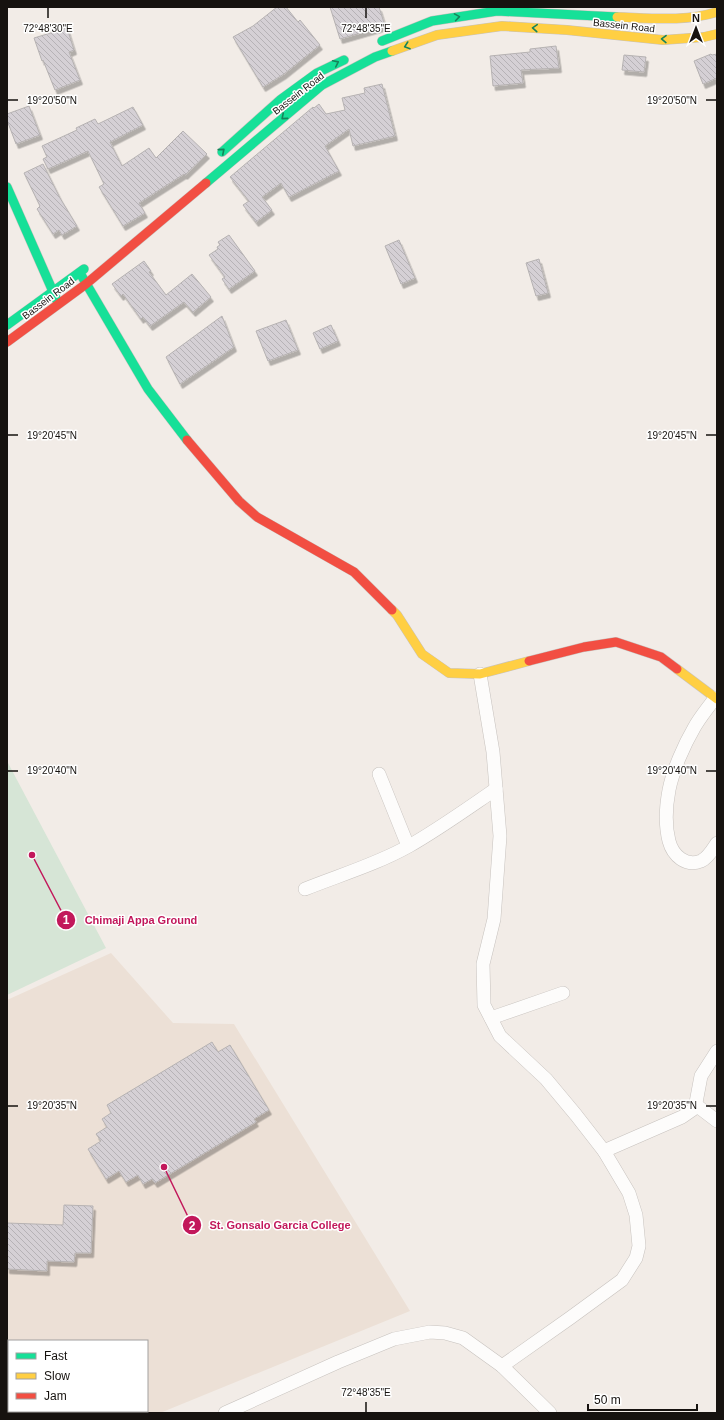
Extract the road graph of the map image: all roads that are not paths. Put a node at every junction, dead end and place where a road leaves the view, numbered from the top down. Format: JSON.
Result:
{"nodes":[{"id":1,"x":717,"y":12,"type":"edge"},
{"id":2,"x":717,"y":34,"type":"edge"},
{"id":3,"x":371,"y":46,"type":"dead end"},
{"id":4,"x":351,"y":56,"type":"dead end"},
{"id":5,"x":217,"y":156,"type":"dead end"},
{"id":6,"x":8,"y":190,"type":"edge"},
{"id":7,"x":92,"y":263,"type":"dead end"},
{"id":8,"x":80,"y":273,"type":"junction"},
{"id":9,"x":86,"y":284,"type":"junction"},
{"id":10,"x":52,"y":291,"type":"junction"},
{"id":11,"x":58,"y":304,"type":"junction"},
{"id":12,"x":7,"y":325,"type":"edge"},
{"id":13,"x":7,"y":342,"type":"edge"},
{"id":14,"x":480,"y":674,"type":"junction"},
{"id":15,"x":716,"y":698,"type":"edge"},
{"id":16,"x":378,"y":774,"type":"dead end"},
{"id":17,"x":496,"y":789,"type":"junction"},
{"id":18,"x":717,"y":843,"type":"edge"},
{"id":19,"x":408,"y":846,"type":"junction"},
{"id":20,"x":305,"y":889,"type":"dead end"},
{"id":21,"x":563,"y":993,"type":"dead end"},
{"id":22,"x":491,"y":1018,"type":"junction"},
{"id":23,"x":717,"y":1051,"type":"edge"},
{"id":24,"x":696,"y":1105,"type":"junction"},
{"id":25,"x":717,"y":1120,"type":"edge"},
{"id":26,"x":604,"y":1150,"type":"junction"},
{"id":27,"x":502,"y":1366,"type":"junction"},
{"id":28,"x":225,"y":1413,"type":"edge"},
{"id":29,"x":550,"y":1413,"type":"edge"}],
"edges":[{"from":3,"to":1,"type":"main road","name":"Bassein Road","one_way":true},
{"from":2,"to":9,"type":"main road","name":"Bassein Road","one_way":true},
{"from":5,"to":4,"type":"main road","name":"Bassein Road","one_way":true},
{"from":6,"to":10,"type":"main road"},
{"from":7,"to":8,"type":"main road","name":"Bassein Road"},
{"from":8,"to":9,"type":"main road"},
{"from":8,"to":10,"type":"main road","name":"Bassein Road"},
{"from":9,"to":11,"type":"main road","name":"Bassein Road"},
{"from":9,"to":14,"type":"main road"},
{"from":10,"to":11,"type":"main road"},
{"from":10,"to":12,"type":"main road","name":"Bassein Road"},
{"from":11,"to":13,"type":"main road","name":"Bassein Road"},
{"from":14,"to":15,"type":"main road"},
{"from":14,"to":17,"type":"street"},
{"from":15,"to":18,"type":"street"},
{"from":16,"to":19,"type":"street"},
{"from":17,"to":19,"type":"street"},
{"from":17,"to":22,"type":"street"},
{"from":19,"to":20,"type":"street"},
{"from":21,"to":22,"type":"street"},
{"from":22,"to":26,"type":"street"},
{"from":23,"to":24,"type":"street"},
{"from":24,"to":25,"type":"street"},
{"from":24,"to":26,"type":"street"},
{"from":26,"to":27,"type":"street"},
{"from":27,"to":28,"type":"street"},
{"from":27,"to":29,"type":"street"}]}
